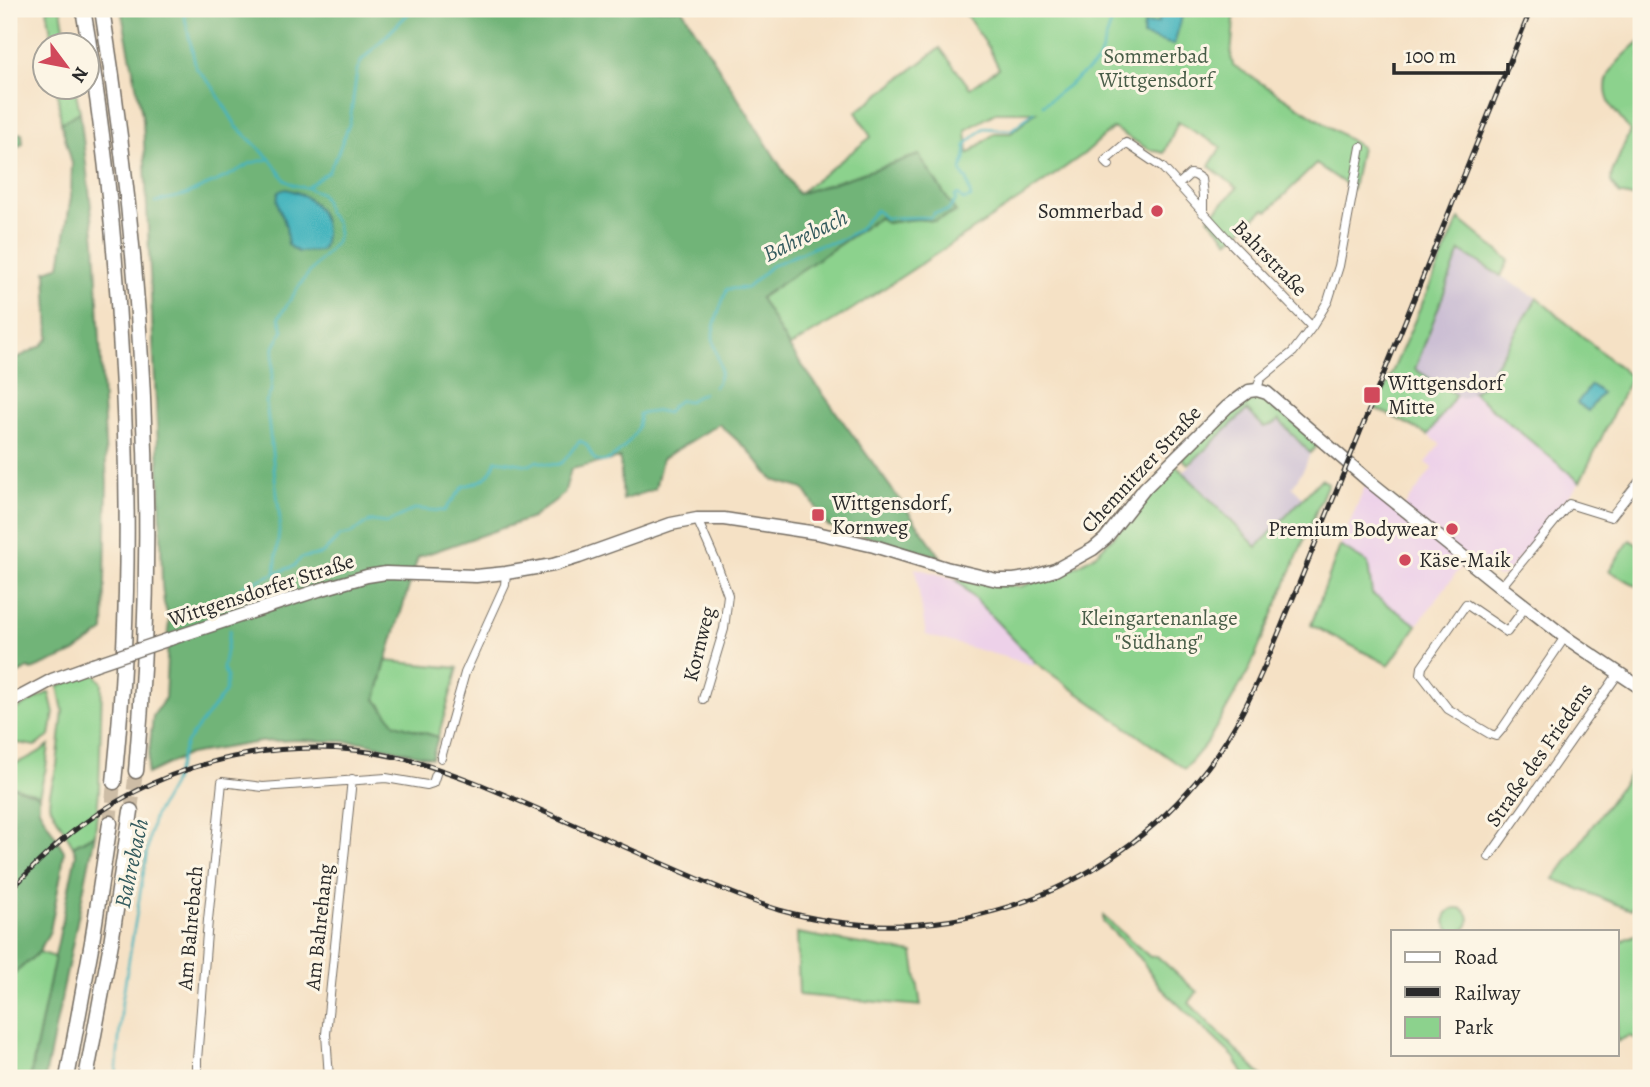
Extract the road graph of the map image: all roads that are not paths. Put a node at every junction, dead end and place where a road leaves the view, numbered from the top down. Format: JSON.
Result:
{"nodes":[{"id":1,"x":78,"y":9,"type":"edge"},
{"id":2,"x":102,"y":9,"type":"edge"},
{"id":3,"x":85,"y":16,"type":"edge"},
{"id":4,"x":1362,"y":146,"type":"dead end"},
{"id":5,"x":1109,"y":165,"type":"dead end"},
{"id":6,"x":1178,"y":185,"type":"junction"},
{"id":7,"x":1203,"y":213,"type":"junction"},
{"id":8,"x":1312,"y":327,"type":"junction"},
{"id":9,"x":1256,"y":390,"type":"junction"},
{"id":10,"x":1641,"y":479,"type":"edge"},
{"id":11,"x":697,"y":519,"type":"junction"},
{"id":12,"x":780,"y":527,"type":"joint"},
{"id":13,"x":506,"y":573,"type":"junction"},
{"id":14,"x":1501,"y":587,"type":"junction"},
{"id":15,"x":1526,"y":606,"type":"junction"},
{"id":16,"x":1565,"y":637,"type":"junction"},
{"id":17,"x":1618,"y":674,"type":"junction"},
{"id":18,"x":1641,"y":688,"type":"edge"},
{"id":19,"x":703,"y":699,"type":"dead end"},
{"id":20,"x":9,"y":703,"type":"edge"},
{"id":21,"x":441,"y":758,"type":"dead end"},
{"id":22,"x":136,"y":771,"type":"tunnel mouth"},
{"id":23,"x":436,"y":774,"type":"dead end"},
{"id":24,"x":352,"y":779,"type":"junction"},
{"id":25,"x":114,"y":782,"type":"tunnel mouth"},
{"id":26,"x":131,"y":811,"type":"tunnel mouth"},
{"id":27,"x":110,"y":823,"type":"tunnel mouth"},
{"id":28,"x":1489,"y":857,"type":"dead end"},
{"id":29,"x":67,"y":1078,"type":"edge"},
{"id":30,"x":86,"y":1078,"type":"edge"},
{"id":31,"x":197,"y":1078,"type":"edge"},
{"id":32,"x":329,"y":1078,"type":"edge"}],
"edges":[{"from":1,"to":3,"type":"highway"},
{"from":2,"to":22,"type":"highway"},
{"from":3,"to":25,"type":"highway"},
{"from":4,"to":8,"type":"street"},
{"from":5,"to":6,"type":"street","name":"Bahrstraße"},
{"from":6,"to":7,"type":"street","name":"Bahrstraße"},
{"from":6,"to":7,"type":"street","name":"Bahrstraße"},
{"from":7,"to":8,"type":"street","name":"Bahrstraße"},
{"from":8,"to":9,"type":"street"},
{"from":9,"to":12,"type":"street","name":"Chemnitzer Straße"},
{"from":9,"to":14,"type":"street"},
{"from":10,"to":14,"type":"street"},
{"from":11,"to":12,"type":"street","name":"Wittgensdorfer Straße"},
{"from":11,"to":13,"type":"street","name":"Wittgensdorfer Straße"},
{"from":11,"to":19,"type":"street","name":"Kornweg"},
{"from":13,"to":20,"type":"street","name":"Wittgensdorfer Straße","bridge":true},
{"from":13,"to":21,"type":"street"},
{"from":14,"to":15,"type":"street"},
{"from":15,"to":16,"type":"street"},
{"from":15,"to":16,"type":"street"},
{"from":16,"to":17,"type":"street"},
{"from":17,"to":18,"type":"street"},
{"from":17,"to":28,"type":"street","name":"Straße des Friedens"},
{"from":23,"to":24,"type":"street"},
{"from":24,"to":31,"type":"street","name":"Am Bahrebach"},
{"from":24,"to":32,"type":"street","name":"Am Bahrehang"},
{"from":26,"to":30,"type":"highway"},
{"from":27,"to":29,"type":"highway"}]}
